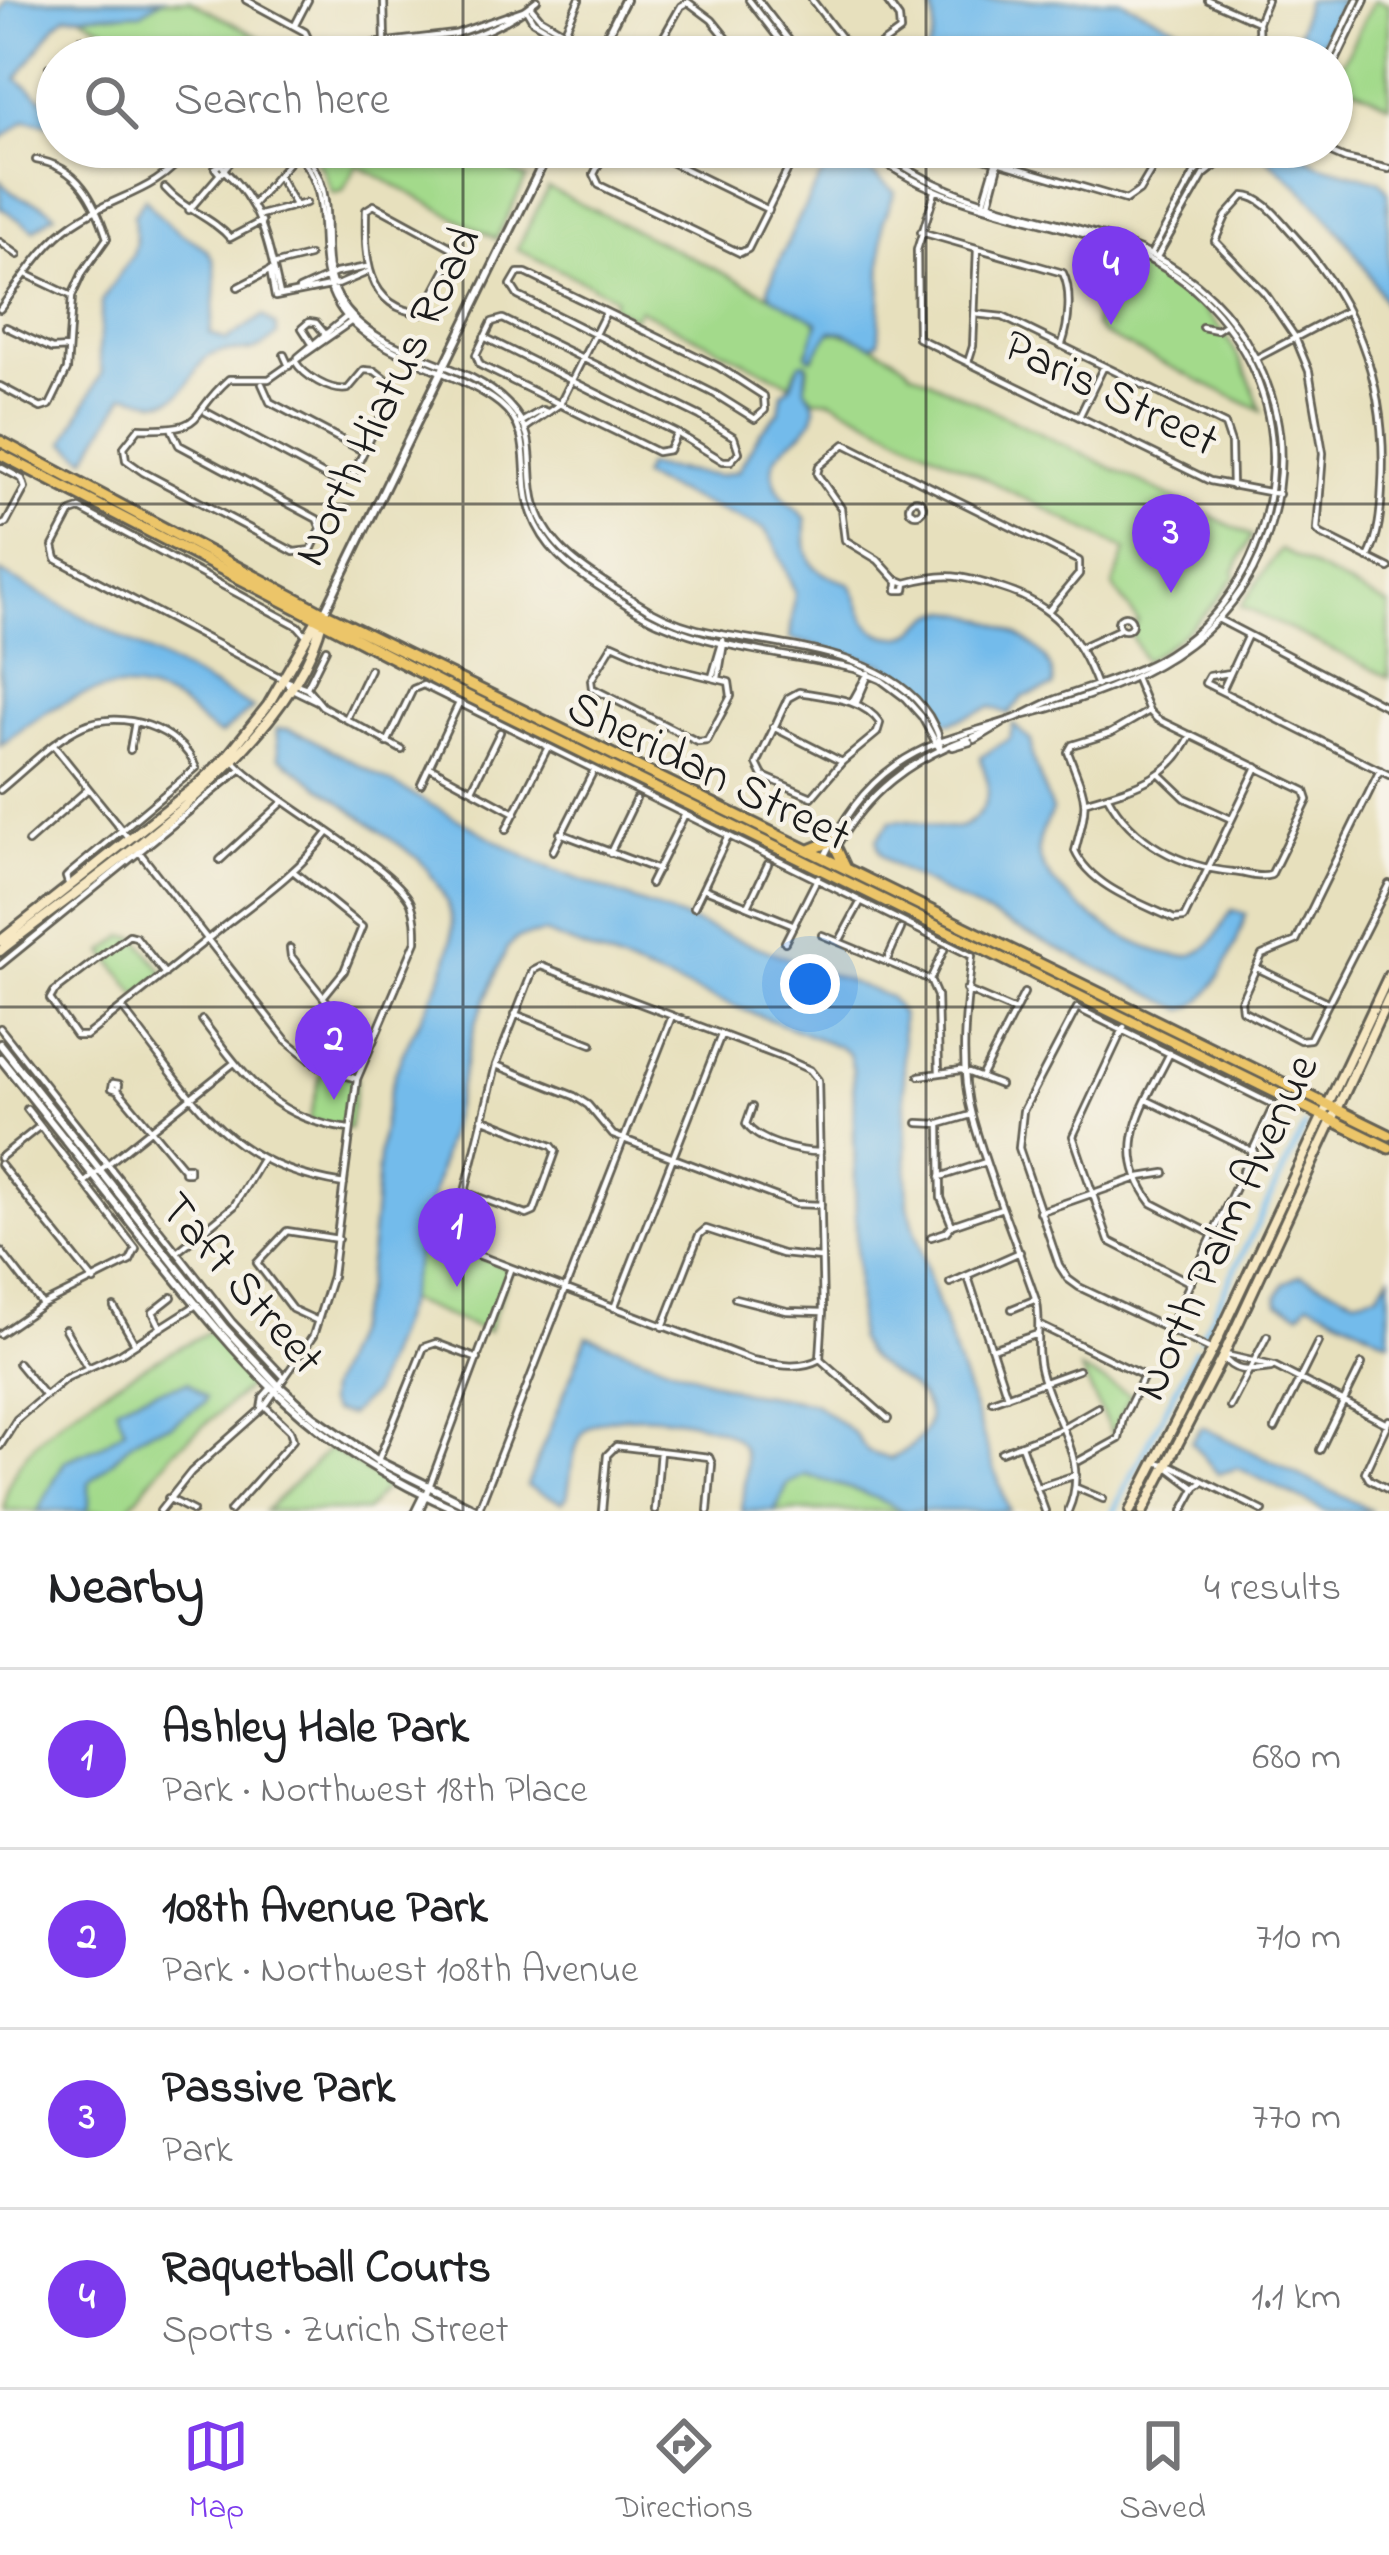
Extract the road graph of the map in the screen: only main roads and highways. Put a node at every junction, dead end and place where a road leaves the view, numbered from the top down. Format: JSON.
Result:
{"nodes":[{"id":1,"x":0,"y":441,"type":"edge"},
{"id":2,"x":0,"y":454,"type":"edge"},
{"id":3,"x":321,"y":619,"type":"junction"},
{"id":4,"x":289,"y":683,"type":"junction"},
{"id":5,"x":646,"y":778,"type":"junction"},
{"id":6,"x":132,"y":842,"type":"junction"},
{"id":7,"x":808,"y":851,"type":"junction"},
{"id":8,"x":822,"y":867,"type":"junction"},
{"id":9,"x":848,"y":871,"type":"junction"},
{"id":10,"x":0,"y":941,"type":"edge"},
{"id":11,"x":0,"y":951,"type":"edge"},
{"id":12,"x":1389,"y":975,"type":"edge"},
{"id":13,"x":1389,"y":997,"type":"edge"},
{"id":14,"x":1128,"y":1020,"type":"junction"},
{"id":15,"x":1329,"y":1111,"type":"junction"},
{"id":16,"x":1389,"y":1135,"type":"edge"},
{"id":17,"x":1389,"y":1148,"type":"edge"},
{"id":18,"x":1130,"y":1511,"type":"edge"},
{"id":19,"x":1143,"y":1511,"type":"edge"}],
"edges":[{"from":1,"to":3,"type":"main road","name":"Sheridan Street"},
{"from":2,"to":3,"type":"main road","name":"Sheridan Street"},
{"from":3,"to":4,"type":"main road","name":"North Hiatus Road"},
{"from":3,"to":4,"type":"main road","name":"North Hiatus Road"},
{"from":3,"to":5,"type":"main road","name":"Sheridan Street"},
{"from":4,"to":6,"type":"main road","name":"North Hiatus Road"},
{"from":5,"to":7,"type":"main road","name":"Sheridan Street"},
{"from":5,"to":8,"type":"main road","name":"Sheridan Street"},
{"from":6,"to":10,"type":"main road","name":"North Hiatus Road"},
{"from":6,"to":11,"type":"main road","name":"North Hiatus Road"},
{"from":7,"to":8,"type":"main road","name":"Sheridan Street"},
{"from":7,"to":9,"type":"main road"},
{"from":8,"to":9,"type":"main road","name":"Sheridan Street"},
{"from":8,"to":14,"type":"main road","name":"Sheridan Street"},
{"from":9,"to":14,"type":"main road","name":"Sheridan Street"},
{"from":12,"to":15,"type":"main road","name":"North Palm Avenue"},
{"from":13,"to":15,"type":"main road","name":"North Palm Avenue"},
{"from":14,"to":15,"type":"main road","name":"Sheridan Street"},
{"from":15,"to":16,"type":"main road","name":"Sheridan Street"},
{"from":15,"to":17,"type":"main road","name":"Sheridan Street"},
{"from":15,"to":18,"type":"main road","name":"North Palm Avenue"},
{"from":15,"to":19,"type":"main road","name":"North Palm Avenue"}]}
